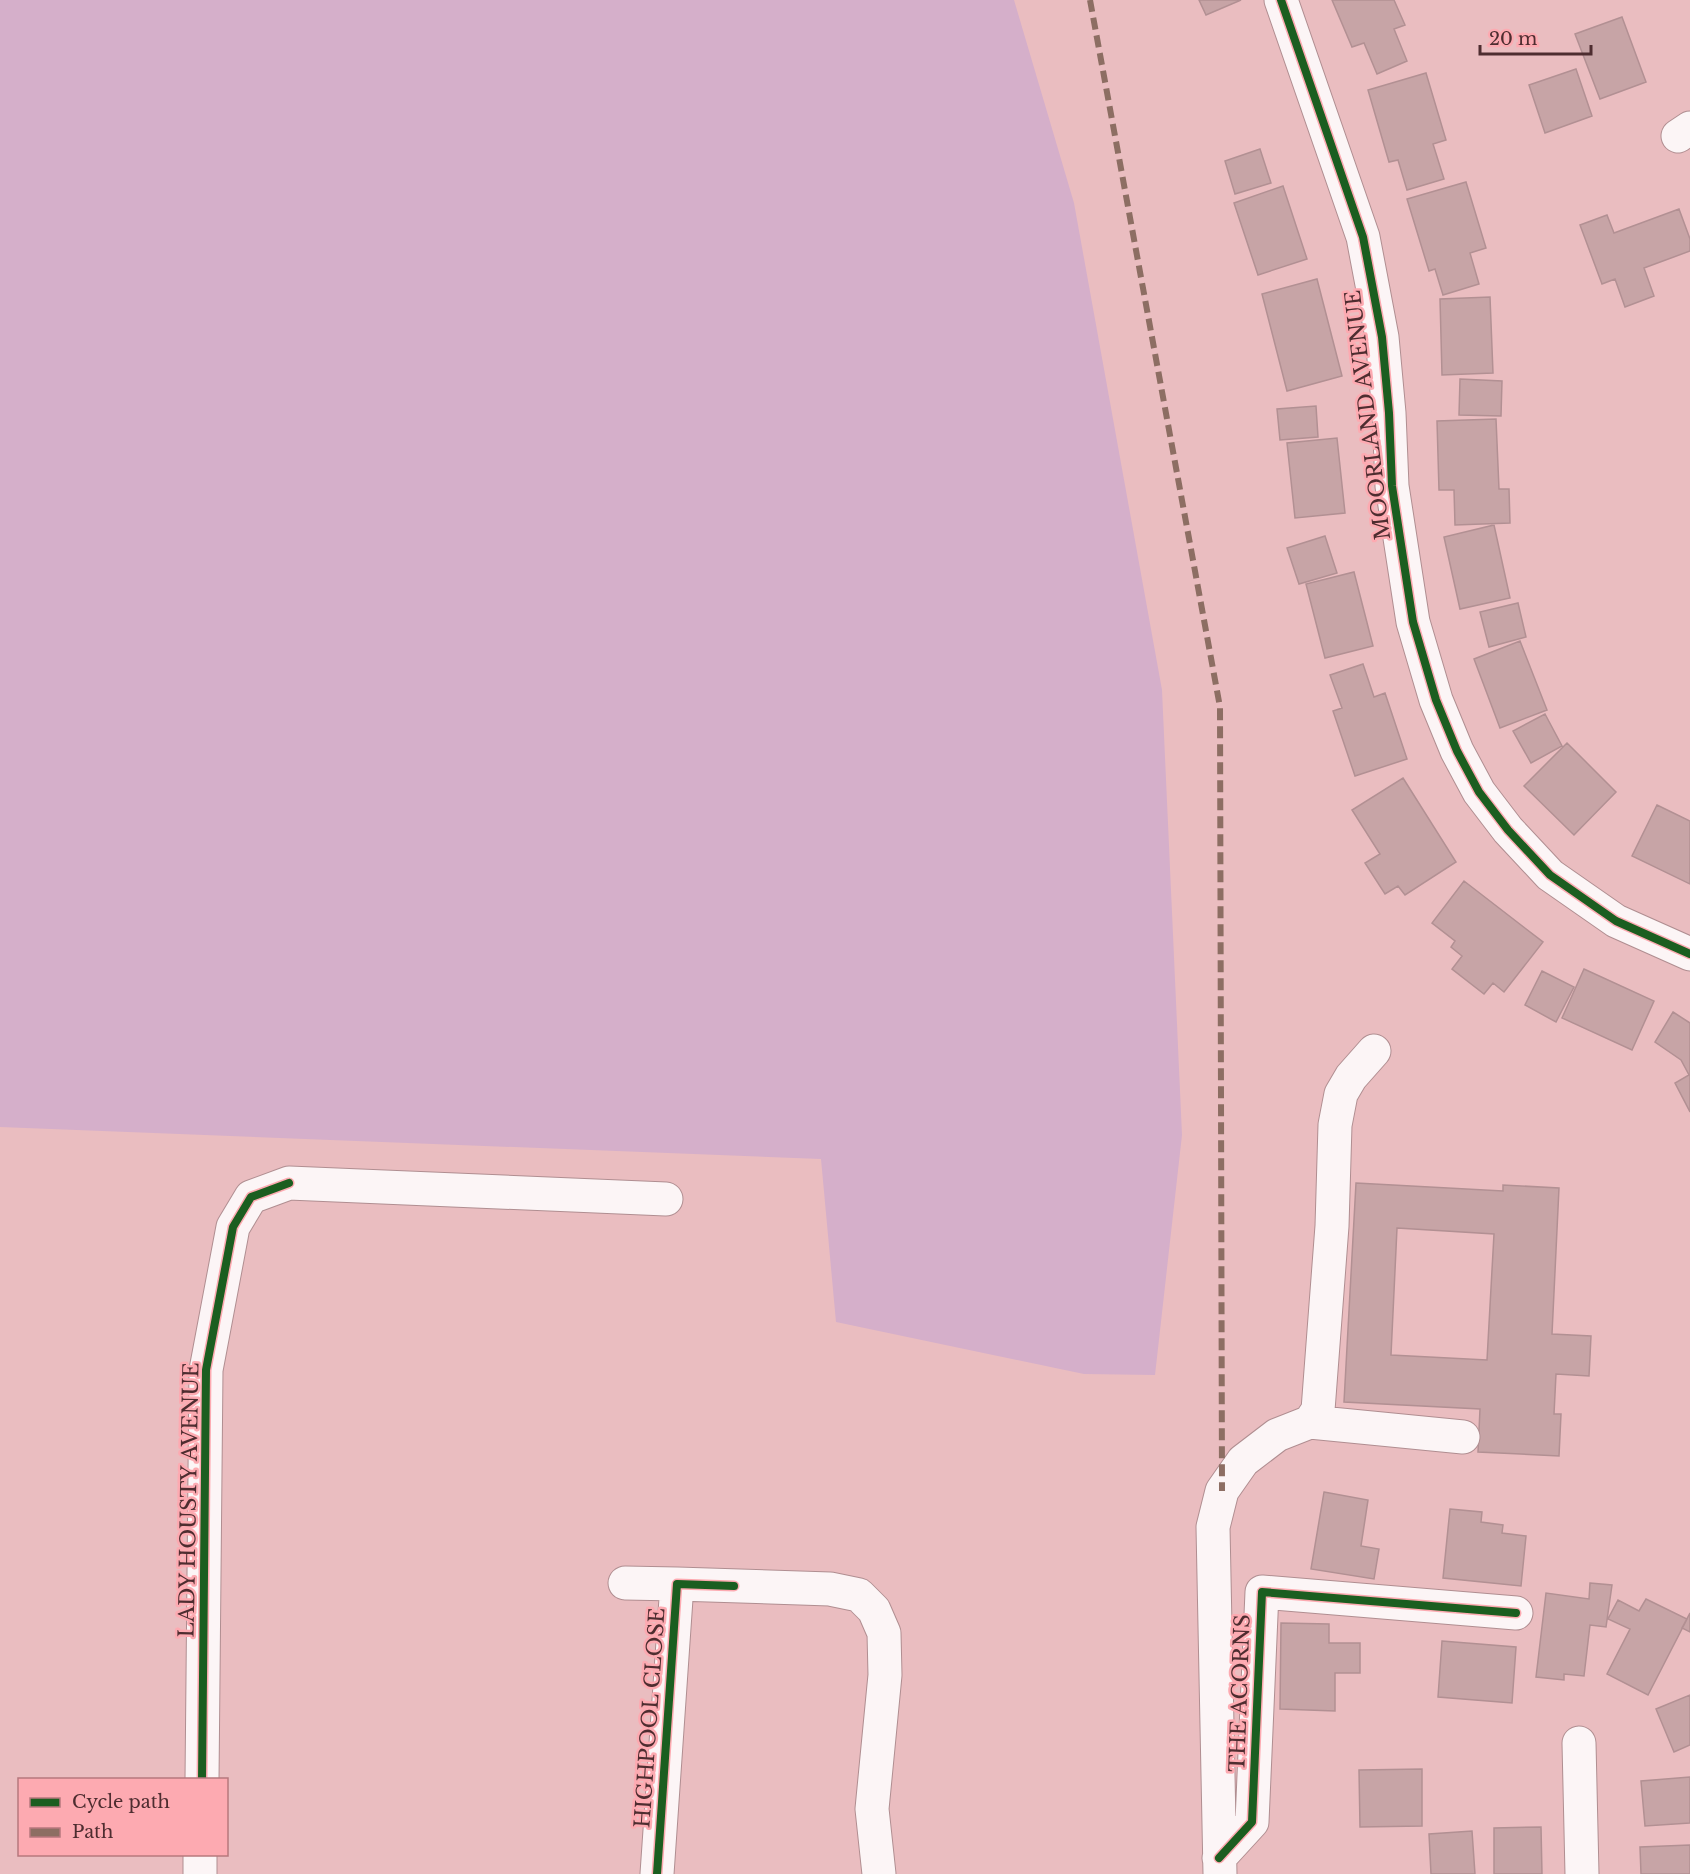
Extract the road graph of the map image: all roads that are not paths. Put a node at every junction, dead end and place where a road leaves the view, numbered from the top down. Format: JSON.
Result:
{"nodes":[{"id":1,"x":1284,"y":7,"type":"edge"},
{"id":2,"x":1690,"y":954,"type":"edge"},
{"id":3,"x":1374,"y":1051,"type":"dead end"},
{"id":4,"x":666,"y":1199,"type":"dead end"},
{"id":5,"x":1310,"y":1422,"type":"junction"},
{"id":6,"x":1463,"y":1437,"type":"dead end"},
{"id":7,"x":625,"y":1583,"type":"dead end"},
{"id":8,"x":677,"y":1584,"type":"junction"},
{"id":9,"x":1214,"y":1587,"type":"junction"},
{"id":10,"x":1262,"y":1592,"type":"junction"},
{"id":11,"x":1516,"y":1613,"type":"dead end"},
{"id":12,"x":1579,"y":1743,"type":"dead end"},
{"id":13,"x":202,"y":1778,"type":"edge"},
{"id":14,"x":200,"y":1856,"type":"edge"},
{"id":15,"x":1220,"y":1866,"type":"edge"},
{"id":16,"x":200,"y":1874,"type":"edge"},
{"id":17,"x":657,"y":1874,"type":"edge"},
{"id":18,"x":879,"y":1874,"type":"edge"},
{"id":19,"x":1582,"y":1874,"type":"edge"}],
"edges":[{"from":1,"to":2,"type":"street","name":"MOORLAND AVENUE"},
{"from":3,"to":5,"type":"street"},
{"from":4,"to":13,"type":"street","name":"LADY HOUSTY AVENUE"},
{"from":5,"to":6,"type":"street"},
{"from":5,"to":9,"type":"street"},
{"from":7,"to":8,"type":"street","name":"HIGHPOOL CLOSE"},
{"from":8,"to":17,"type":"street","name":"HIGHPOOL CLOSE"},
{"from":8,"to":18,"type":"street","name":"HIGHPOOL CLOSE"},
{"from":9,"to":10,"type":"street"},
{"from":9,"to":15,"type":"street"},
{"from":10,"to":11,"type":"street","name":"THE ACORNS"},
{"from":10,"to":15,"type":"street","name":"THE ACORNS"},
{"from":12,"to":19,"type":"street"},
{"from":14,"to":16,"type":"street"}]}
